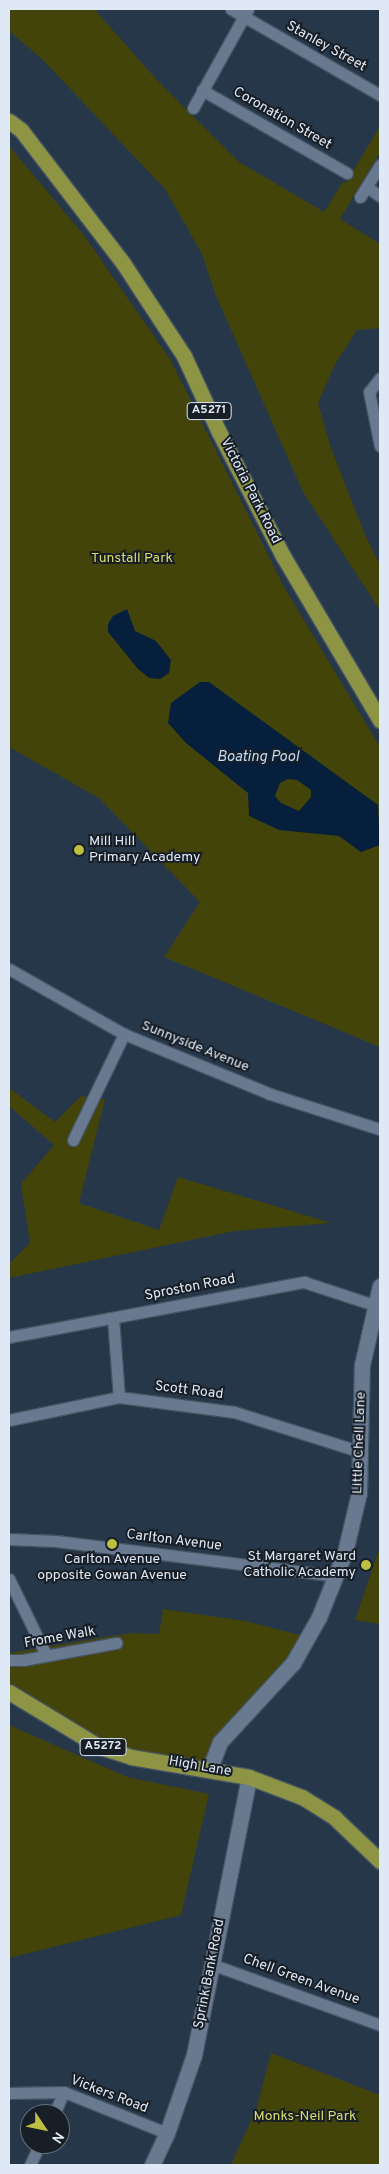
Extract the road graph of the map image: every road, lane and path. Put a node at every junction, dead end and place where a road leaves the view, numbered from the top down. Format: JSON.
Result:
{"nodes":[{"id":1,"x":231,"y":9,"type":"edge"},
{"id":2,"x":246,"y":13,"type":"edge"},
{"id":3,"x":202,"y":90,"type":"junction"},
{"id":4,"x":380,"y":95,"type":"edge"},
{"id":5,"x":193,"y":108,"type":"dead end"},
{"id":6,"x":9,"y":121,"type":"edge"},
{"id":7,"x":380,"y":165,"type":"edge"},
{"id":8,"x":347,"y":173,"type":"dead end"},
{"id":9,"x":367,"y":187,"type":"junction"},
{"id":10,"x":380,"y":196,"type":"edge"},
{"id":11,"x":360,"y":197,"type":"dead end"},
{"id":12,"x":380,"y":378,"type":"edge"},
{"id":13,"x":380,"y":446,"type":"edge"},
{"id":14,"x":380,"y":720,"type":"edge"},
{"id":15,"x":9,"y":969,"type":"edge"},
{"id":16,"x":124,"y":1034,"type":"junction"},
{"id":17,"x":380,"y":1129,"type":"edge"},
{"id":18,"x":73,"y":1140,"type":"dead end"},
{"id":19,"x":380,"y":1286,"type":"edge"},
{"id":20,"x":374,"y":1305,"type":"junction"},
{"id":21,"x":113,"y":1318,"type":"junction"},
{"id":22,"x":9,"y":1337,"type":"edge"},
{"id":23,"x":119,"y":1397,"type":"junction"},
{"id":24,"x":9,"y":1420,"type":"edge"},
{"id":25,"x":362,"y":1452,"type":"junction"},
{"id":26,"x":9,"y":1539,"type":"edge"},
{"id":27,"x":336,"y":1576,"type":"junction"},
{"id":28,"x":9,"y":1579,"type":"edge"},
{"id":29,"x":116,"y":1643,"type":"dead end"},
{"id":30,"x":46,"y":1655,"type":"junction"},
{"id":31,"x":9,"y":1660,"type":"edge"},
{"id":32,"x":9,"y":1692,"type":"edge"},
{"id":33,"x":210,"y":1768,"type":"junction"},
{"id":34,"x":249,"y":1777,"type":"junction"},
{"id":35,"x":380,"y":1861,"type":"edge"},
{"id":36,"x":212,"y":1964,"type":"junction"},
{"id":37,"x":380,"y":2025,"type":"edge"},
{"id":38,"x":64,"y":2092,"type":"junction"},
{"id":39,"x":9,"y":2093,"type":"edge"},
{"id":40,"x":59,"y":2104,"type":"edge"},
{"id":41,"x":167,"y":2133,"type":"junction"},
{"id":42,"x":152,"y":2165,"type":"edge"}],
"edges":[{"from":1,"to":2,"type":"street","name":"Stanley Street"},
{"from":2,"to":3,"type":"street"},
{"from":2,"to":4,"type":"street","name":"Stanley Street"},
{"from":3,"to":5,"type":"street"},
{"from":3,"to":8,"type":"street","name":"Coronation Street"},
{"from":6,"to":14,"type":"main road","name":"Victoria Park Road","number":"A5271"},
{"from":7,"to":9,"type":"street"},
{"from":9,"to":10,"type":"street"},
{"from":9,"to":11,"type":"street"},
{"from":12,"to":13,"type":"street"},
{"from":15,"to":16,"type":"street","name":"Sunnyside Avenue"},
{"from":16,"to":17,"type":"street","name":"Sunnyside Avenue"},
{"from":16,"to":18,"type":"street"},
{"from":19,"to":20,"type":"street","name":"Little Chell Lane"},
{"from":20,"to":21,"type":"street","name":"Sproston Road"},
{"from":20,"to":25,"type":"street","name":"Little Chell Lane"},
{"from":21,"to":22,"type":"street","name":"Sproston Road"},
{"from":21,"to":23,"type":"street"},
{"from":23,"to":24,"type":"street","name":"Scott Road"},
{"from":23,"to":25,"type":"street","name":"Scott Road"},
{"from":25,"to":27,"type":"street","name":"Little Chell Lane"},
{"from":26,"to":27,"type":"street","name":"Carlton Avenue"},
{"from":27,"to":33,"type":"street","name":"Little Chell Lane"},
{"from":28,"to":30,"type":"street"},
{"from":29,"to":30,"type":"street","name":"Frome Walk"},
{"from":30,"to":31,"type":"street","name":"Frome Walk"},
{"from":32,"to":33,"type":"main road","name":"High Lane","number":"A5272"},
{"from":33,"to":34,"type":"main road","name":"High Lane","number":"A5272"},
{"from":34,"to":35,"type":"main road","name":"High Lane","number":"A5272"},
{"from":34,"to":36,"type":"street","name":"Sprink Bank Road"},
{"from":36,"to":37,"type":"street","name":"Chell Green Avenue"},
{"from":36,"to":41,"type":"street","name":"Sprink Bank Road"},
{"from":38,"to":39,"type":"street","name":"Vickers Road"},
{"from":38,"to":40,"type":"street"},
{"from":38,"to":41,"type":"street","name":"Vickers Road"},
{"from":41,"to":42,"type":"street","name":"Sprink Bank Road"}]}
